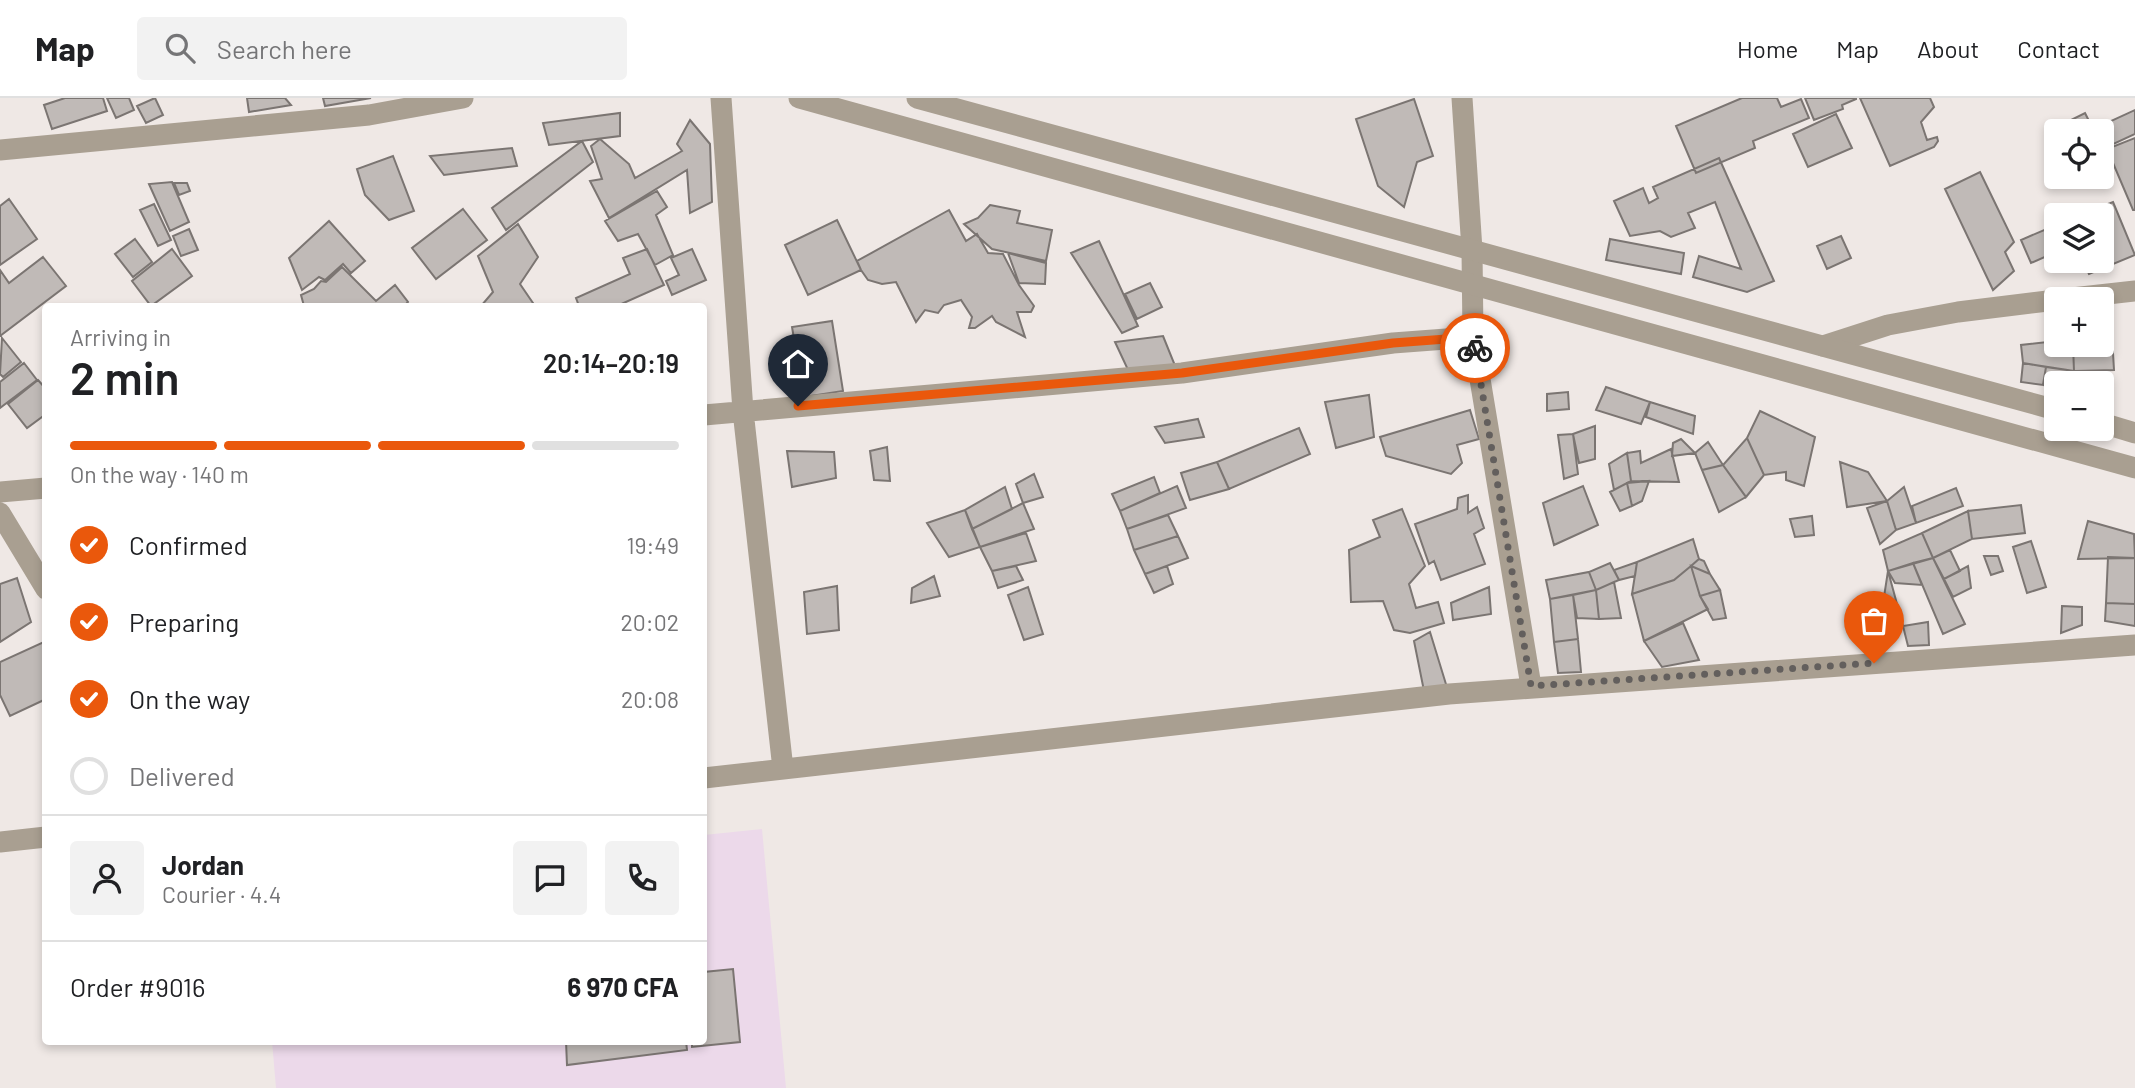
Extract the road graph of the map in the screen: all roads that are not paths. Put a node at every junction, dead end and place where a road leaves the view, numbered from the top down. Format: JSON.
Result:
{"nodes":[{"id":1,"x":463,"y":98,"type":"edge"},
{"id":2,"x":721,"y":98,"type":"edge"},
{"id":3,"x":799,"y":98,"type":"edge"},
{"id":4,"x":916,"y":98,"type":"edge"},
{"id":5,"x":1462,"y":98,"type":"edge"},
{"id":6,"x":0,"y":150,"type":"edge"},
{"id":7,"x":1472,"y":250,"type":"junction"},
{"id":8,"x":1473,"y":285,"type":"junction"},
{"id":9,"x":2135,"y":291,"type":"edge"},
{"id":10,"x":2114,"y":293,"type":"edge"},
{"id":11,"x":2044,"y":301,"type":"edge"},
{"id":12,"x":1473,"y":337,"type":"junction"},
{"id":13,"x":1823,"y":346,"type":"junction"},
{"id":14,"x":2044,"y":407,"type":"edge"},
{"id":15,"x":743,"y":411,"type":"junction"},
{"id":16,"x":707,"y":415,"type":"edge"},
{"id":17,"x":2114,"y":427,"type":"edge"},
{"id":18,"x":2135,"y":433,"type":"edge"},
{"id":19,"x":2135,"y":468,"type":"edge"},
{"id":20,"x":42,"y":488,"type":"edge"},
{"id":21,"x":0,"y":492,"type":"edge"},
{"id":22,"x":0,"y":513,"type":"edge"},
{"id":23,"x":42,"y":582,"type":"edge"},
{"id":24,"x":2135,"y":645,"type":"edge"},
{"id":25,"x":1531,"y":686,"type":"junction"},
{"id":26,"x":783,"y":769,"type":"junction"},
{"id":27,"x":707,"y":778,"type":"edge"},
{"id":28,"x":42,"y":837,"type":"edge"},
{"id":29,"x":0,"y":842,"type":"edge"}],
"edges":[{"from":1,"to":6,"type":"street"},
{"from":2,"to":15,"type":"street"},
{"from":3,"to":8,"type":"street"},
{"from":4,"to":7,"type":"street"},
{"from":5,"to":7,"type":"street"},
{"from":7,"to":8,"type":"street"},
{"from":7,"to":13,"type":"street"},
{"from":8,"to":12,"type":"street"},
{"from":8,"to":19,"type":"street"},
{"from":9,"to":10,"type":"street"},
{"from":11,"to":13,"type":"street"},
{"from":12,"to":15,"type":"street"},
{"from":12,"to":25,"type":"street"},
{"from":13,"to":14,"type":"street"},
{"from":15,"to":16,"type":"street"},
{"from":15,"to":26,"type":"street"},
{"from":17,"to":18,"type":"street"},
{"from":20,"to":21,"type":"street"},
{"from":22,"to":23,"type":"street"},
{"from":24,"to":25,"type":"street"},
{"from":25,"to":26,"type":"street"},
{"from":26,"to":27,"type":"street"},
{"from":28,"to":29,"type":"street"}]}
